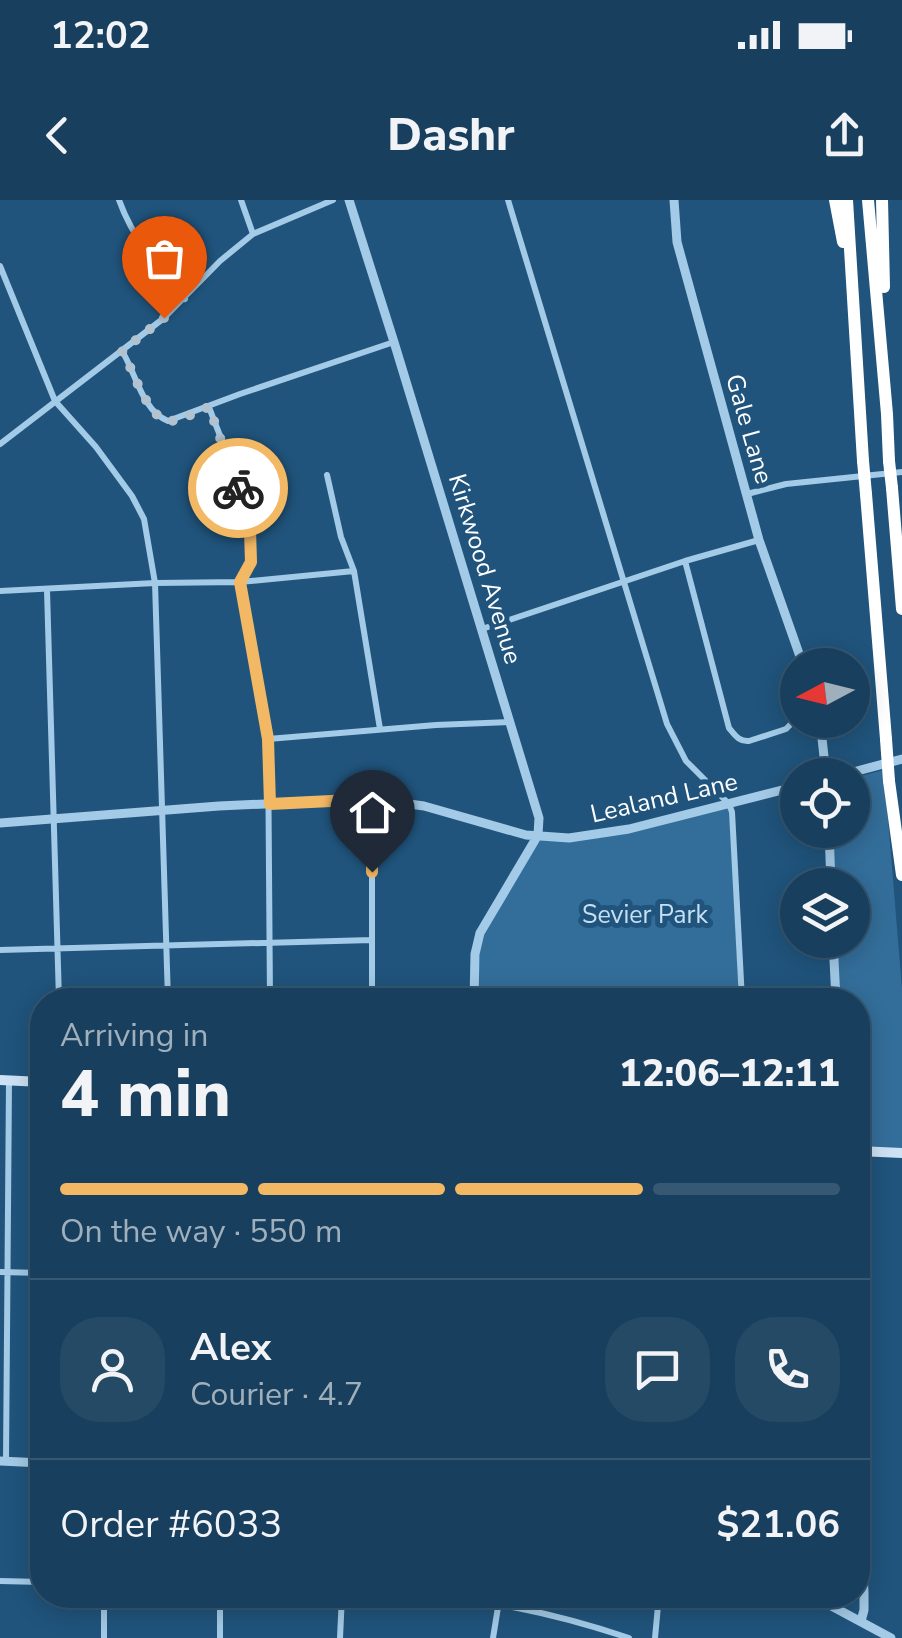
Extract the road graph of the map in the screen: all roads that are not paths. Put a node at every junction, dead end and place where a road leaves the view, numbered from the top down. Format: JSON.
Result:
{"nodes":[{"id":1,"x":119,"y":200,"type":"edge"},
{"id":2,"x":241,"y":200,"type":"edge"},
{"id":3,"x":333,"y":200,"type":"edge"},
{"id":4,"x":349,"y":200,"type":"edge"},
{"id":5,"x":508,"y":200,"type":"edge"},
{"id":6,"x":674,"y":200,"type":"edge"},
{"id":7,"x":835,"y":200,"type":"edge"},
{"id":8,"x":847,"y":200,"type":"edge"},
{"id":9,"x":868,"y":200,"type":"edge"},
{"id":10,"x":882,"y":200,"type":"edge"},
{"id":11,"x":253,"y":234,"type":"junction"},
{"id":12,"x":0,"y":266,"type":"edge"},
{"id":13,"x":2,"y":278,"type":"edge"},
{"id":14,"x":185,"y":298,"type":"junction"},
{"id":15,"x":856,"y":334,"type":"junction"},
{"id":16,"x":394,"y":342,"type":"junction"},
{"id":17,"x":122,"y":351,"type":"junction"},
{"id":18,"x":55,"y":401,"type":"junction"},
{"id":19,"x":209,"y":407,"type":"junction"},
{"id":20,"x":888,"y":414,"type":"junction"},
{"id":21,"x":0,"y":444,"type":"edge"},
{"id":22,"x":902,"y":472,"type":"edge"},
{"id":23,"x":327,"y":475,"type":"dead end"},
{"id":24,"x":864,"y":477,"type":"junction"},
{"id":25,"x":747,"y":494,"type":"junction"},
{"id":26,"x":759,"y":540,"type":"junction"},
{"id":27,"x":685,"y":561,"type":"junction"},
{"id":28,"x":354,"y":571,"type":"junction"},
{"id":29,"x":626,"y":581,"type":"junction"},
{"id":30,"x":240,"y":582,"type":"junction"},
{"id":31,"x":155,"y":584,"type":"junction"},
{"id":32,"x":47,"y":590,"type":"junction"},
{"id":33,"x":0,"y":592,"type":"edge"},
{"id":34,"x":902,"y":609,"type":"edge"},
{"id":35,"x":482,"y":629,"type":"junction"},
{"id":36,"x":797,"y":648,"type":"edge"},
{"id":37,"x":510,"y":722,"type":"junction"},
{"id":38,"x":380,"y":730,"type":"junction"},
{"id":39,"x":780,"y":732,"type":"edge"},
{"id":40,"x":268,"y":739,"type":"junction"},
{"id":41,"x":902,"y":759,"type":"edge"},
{"id":42,"x":870,"y":768,"type":"edge"},
{"id":43,"x":780,"y":791,"type":"edge"},
{"id":44,"x":372,"y":799,"type":"junction"},
{"id":45,"x":270,"y":804,"type":"junction"},
{"id":46,"x":729,"y":804,"type":"junction"},
{"id":47,"x":161,"y":811,"type":"junction"},
{"id":48,"x":53,"y":819,"type":"junction"},
{"id":49,"x":0,"y":823,"type":"edge"},
{"id":50,"x":538,"y":835,"type":"junction"},
{"id":51,"x":902,"y":875,"type":"edge"},
{"id":52,"x":372,"y":940,"type":"junction"},
{"id":53,"x":270,"y":942,"type":"junction"},
{"id":54,"x":166,"y":946,"type":"junction"},
{"id":55,"x":57,"y":949,"type":"junction"},
{"id":56,"x":0,"y":950,"type":"edge"},
{"id":57,"x":834,"y":958,"type":"edge"},
{"id":58,"x":59,"y":988,"type":"edge"},
{"id":59,"x":168,"y":988,"type":"edge"},
{"id":60,"x":270,"y":988,"type":"edge"},
{"id":61,"x":372,"y":988,"type":"edge"},
{"id":62,"x":474,"y":988,"type":"edge"},
{"id":63,"x":741,"y":988,"type":"edge"},
{"id":64,"x":835,"y":988,"type":"edge"},
{"id":65,"x":5,"y":1080,"type":"edge"},
{"id":66,"x":30,"y":1081,"type":"edge"},
{"id":67,"x":870,"y":1152,"type":"edge"},
{"id":68,"x":902,"y":1153,"type":"edge"},
{"id":69,"x":4,"y":1272,"type":"edge"},
{"id":70,"x":30,"y":1273,"type":"edge"},
{"id":71,"x":3,"y":1461,"type":"edge"},
{"id":72,"x":30,"y":1462,"type":"edge"},
{"id":73,"x":0,"y":1581,"type":"edge"},
{"id":74,"x":30,"y":1582,"type":"edge"},
{"id":75,"x":104,"y":1608,"type":"edge"},
{"id":76,"x":220,"y":1608,"type":"edge"},
{"id":77,"x":341,"y":1608,"type":"edge"},
{"id":78,"x":498,"y":1608,"type":"edge"},
{"id":79,"x":530,"y":1608,"type":"edge"},
{"id":80,"x":658,"y":1608,"type":"edge"},
{"id":81,"x":835,"y":1608,"type":"edge"},
{"id":82,"x":864,"y":1608,"type":"edge"},
{"id":83,"x":861,"y":1622,"type":"junction"},
{"id":84,"x":606,"y":1634,"type":"edge"},
{"id":85,"x":104,"y":1638,"type":"edge"},
{"id":86,"x":220,"y":1638,"type":"edge"},
{"id":87,"x":340,"y":1638,"type":"edge"},
{"id":88,"x":494,"y":1638,"type":"edge"},
{"id":89,"x":629,"y":1638,"type":"edge"},
{"id":90,"x":655,"y":1638,"type":"edge"},
{"id":91,"x":891,"y":1638,"type":"edge"}],
"edges":[{"from":1,"to":14,"type":"street"},
{"from":2,"to":11,"type":"street"},
{"from":3,"to":11,"type":"street"},
{"from":4,"to":16,"type":"street","name":"Kirkwood Avenue"},
{"from":5,"to":29,"type":"street"},
{"from":6,"to":25,"type":"street","name":"Gale Lane"},
{"from":7,"to":15,"type":"highway"},
{"from":8,"to":15,"type":"highway"},
{"from":9,"to":20,"type":"highway"},
{"from":10,"to":20,"type":"highway"},
{"from":11,"to":14,"type":"street"},
{"from":12,"to":13,"type":"street"},
{"from":13,"to":18,"type":"street"},
{"from":14,"to":17,"type":"street"},
{"from":15,"to":24,"type":"highway","bridge":true},
{"from":16,"to":19,"type":"street"},
{"from":16,"to":35,"type":"street","name":"Kirkwood Avenue"},
{"from":17,"to":18,"type":"street"},
{"from":17,"to":19,"type":"street"},
{"from":18,"to":21,"type":"street"},
{"from":18,"to":31,"type":"street"},
{"from":19,"to":30,"type":"street"},
{"from":20,"to":34,"type":"highway","bridge":true},
{"from":22,"to":24,"type":"street"},
{"from":23,"to":28,"type":"street"},
{"from":24,"to":25,"type":"street"},
{"from":24,"to":51,"type":"highway","bridge":true},
{"from":25,"to":26,"type":"street","name":"Gale Lane"},
{"from":26,"to":27,"type":"street"},
{"from":26,"to":36,"type":"street","name":"Gale Lane"},
{"from":27,"to":29,"type":"street"},
{"from":27,"to":39,"type":"street"},
{"from":28,"to":30,"type":"street"},
{"from":28,"to":38,"type":"street"},
{"from":29,"to":35,"type":"street"},
{"from":29,"to":46,"type":"street"},
{"from":30,"to":31,"type":"street"},
{"from":30,"to":40,"type":"street"},
{"from":31,"to":32,"type":"street"},
{"from":31,"to":47,"type":"street"},
{"from":32,"to":33,"type":"street"},
{"from":32,"to":48,"type":"street"},
{"from":35,"to":37,"type":"street","name":"Kirkwood Avenue"},
{"from":37,"to":38,"type":"street"},
{"from":37,"to":50,"type":"street","name":"Kirkwood Avenue"},
{"from":38,"to":40,"type":"street"},
{"from":40,"to":45,"type":"street"},
{"from":41,"to":42,"type":"street"},
{"from":43,"to":46,"type":"street","name":"Lealand Lane"},
{"from":44,"to":45,"type":"street","name":"Lealand Lane"},
{"from":44,"to":50,"type":"street","name":"Lealand Lane"},
{"from":44,"to":52,"type":"street"},
{"from":45,"to":47,"type":"street","name":"Lealand Lane"},
{"from":45,"to":53,"type":"street"},
{"from":46,"to":50,"type":"street","name":"Lealand Lane"},
{"from":46,"to":63,"type":"street"},
{"from":47,"to":48,"type":"street","name":"Lealand Lane"},
{"from":47,"to":54,"type":"street"},
{"from":48,"to":49,"type":"street","name":"Lealand Lane"},
{"from":48,"to":55,"type":"street"},
{"from":50,"to":62,"type":"street"},
{"from":52,"to":53,"type":"street"},
{"from":52,"to":61,"type":"street"},
{"from":53,"to":54,"type":"street"},
{"from":53,"to":60,"type":"street"},
{"from":54,"to":55,"type":"street"},
{"from":54,"to":59,"type":"street"},
{"from":55,"to":56,"type":"street"},
{"from":55,"to":58,"type":"street"},
{"from":57,"to":64,"type":"street"},
{"from":65,"to":66,"type":"main road"},
{"from":65,"to":69,"type":"street"},
{"from":67,"to":68,"type":"main road"},
{"from":69,"to":70,"type":"street"},
{"from":69,"to":71,"type":"street"},
{"from":71,"to":72,"type":"street"},
{"from":73,"to":74,"type":"street"},
{"from":75,"to":85,"type":"street"},
{"from":76,"to":86,"type":"street"},
{"from":77,"to":87,"type":"street"},
{"from":78,"to":88,"type":"street"},
{"from":79,"to":84,"type":"street"},
{"from":80,"to":90,"type":"street"},
{"from":81,"to":83,"type":"street"},
{"from":82,"to":83,"type":"street"},
{"from":83,"to":91,"type":"street"},
{"from":84,"to":89,"type":"street"}]}
